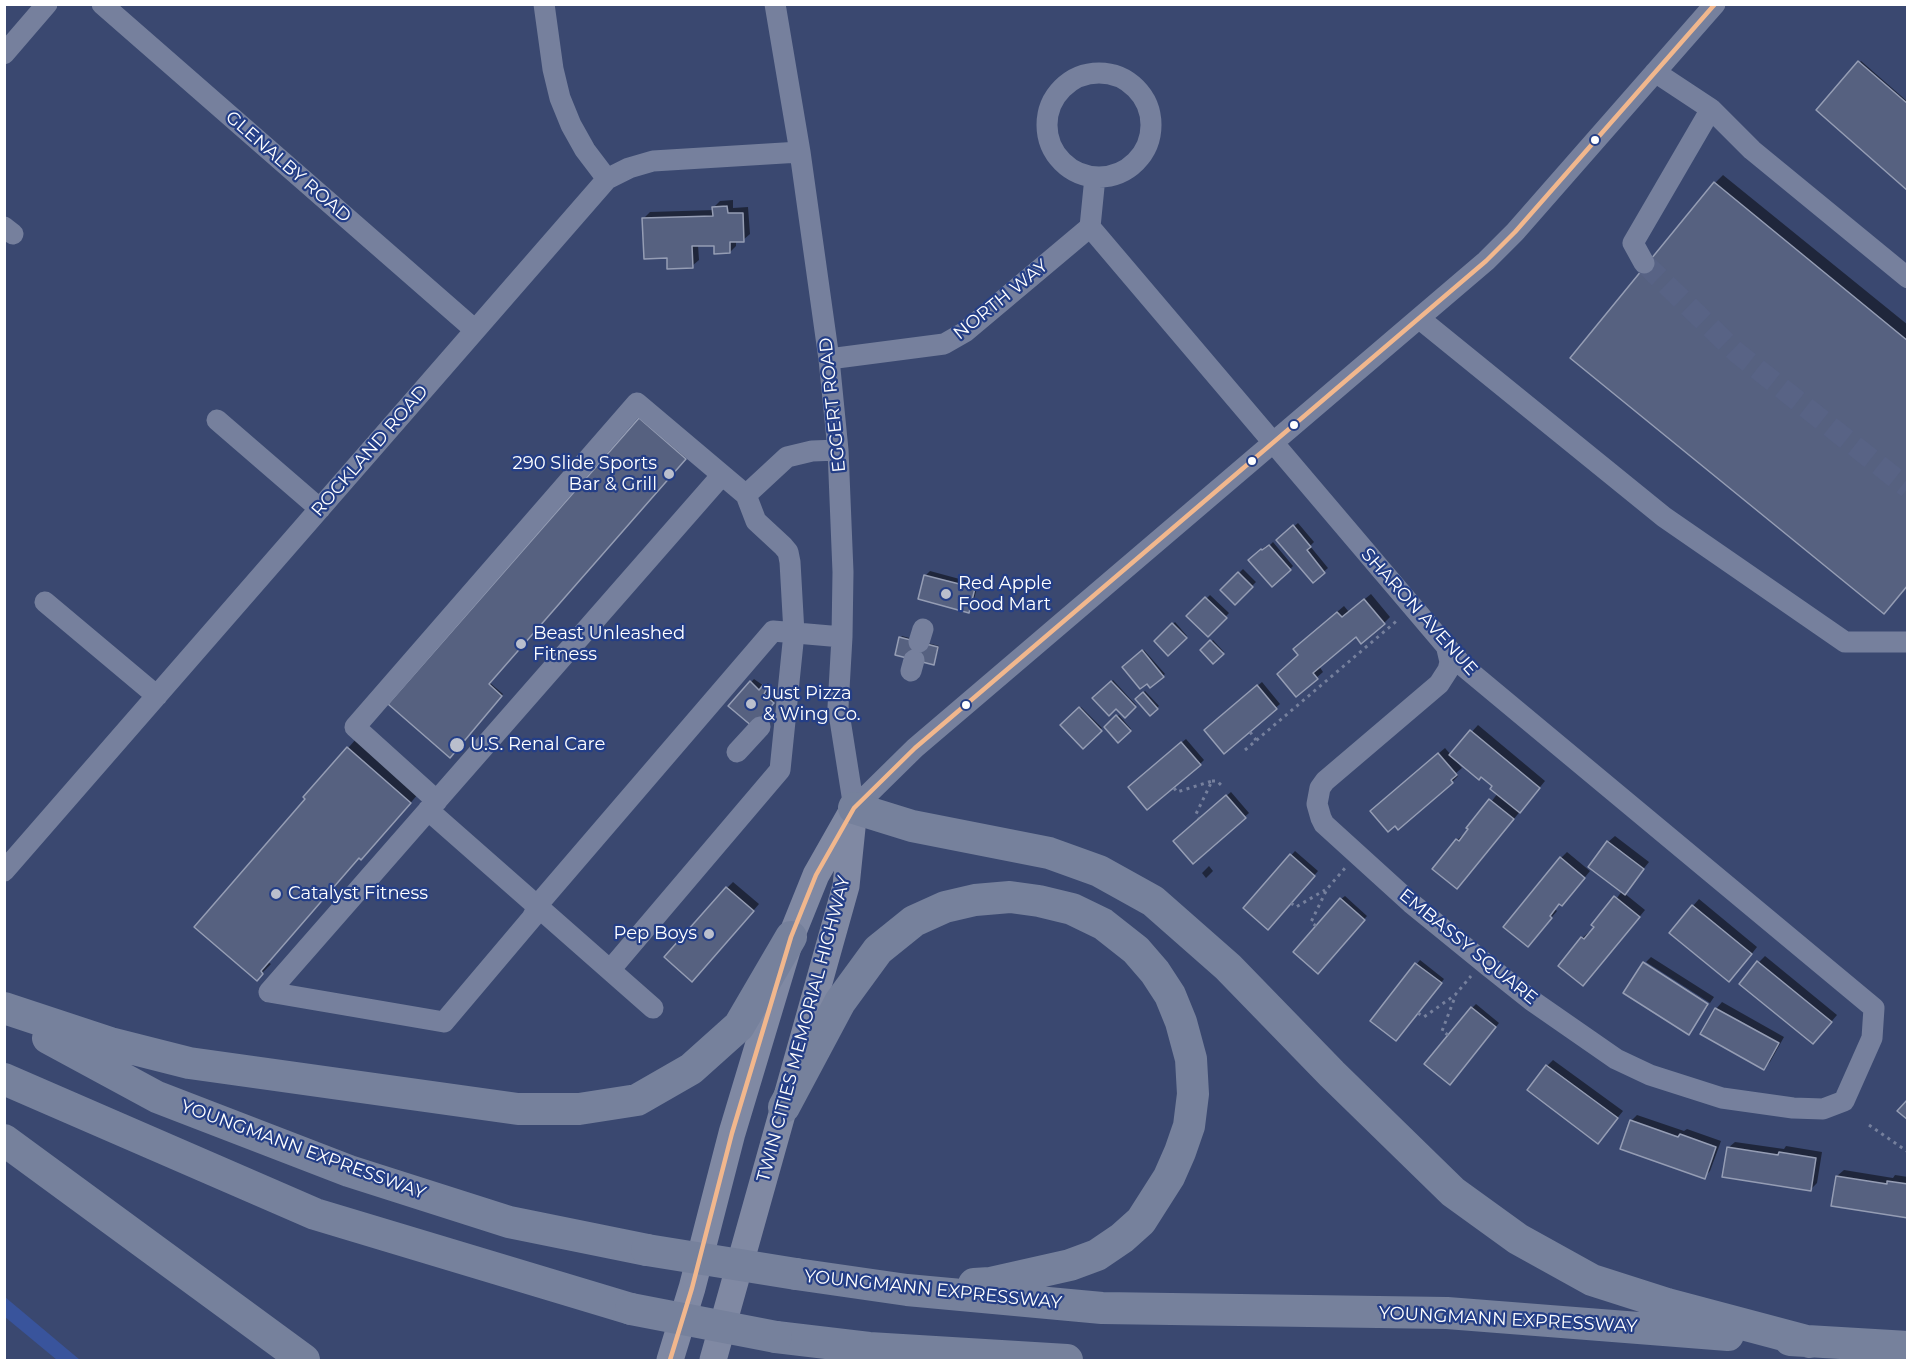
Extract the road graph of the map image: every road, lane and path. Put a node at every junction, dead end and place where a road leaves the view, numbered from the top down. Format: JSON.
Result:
{"nodes":[{"id":1,"x":47,"y":4,"type":"edge"},
{"id":2,"x":102,"y":4,"type":"edge"},
{"id":3,"x":544,"y":4,"type":"edge"},
{"id":4,"x":775,"y":4,"type":"edge"},
{"id":5,"x":1715,"y":4,"type":"edge"},
{"id":6,"x":4,"y":54,"type":"edge"},
{"id":7,"x":1655,"y":72,"type":"junction"},
{"id":8,"x":1711,"y":109,"type":"junction"},
{"id":9,"x":800,"y":152,"type":"junction"},
{"id":10,"x":1095,"y":177,"type":"junction"},
{"id":11,"x":608,"y":179,"type":"junction"},
{"id":12,"x":1090,"y":227,"type":"junction"},
{"id":13,"x":1644,"y":263,"type":"tunnel mouth"},
{"id":14,"x":1908,"y":278,"type":"edge"},
{"id":15,"x":1420,"y":319,"type":"junction"},
{"id":16,"x":475,"y":330,"type":"junction"},
{"id":17,"x":830,"y":359,"type":"junction"},
{"id":18,"x":217,"y":420,"type":"dead end"},
{"id":19,"x":1273,"y":443,"type":"junction"},
{"id":20,"x":838,"y":450,"type":"junction"},
{"id":21,"x":722,"y":475,"type":"junction"},
{"id":22,"x":746,"y":495,"type":"junction"},
{"id":23,"x":320,"y":509,"type":"junction"},
{"id":24,"x":45,"y":602,"type":"dead end"},
{"id":25,"x":1400,"y":618,"type":"dead end"},
{"id":26,"x":794,"y":633,"type":"junction"},
{"id":27,"x":842,"y":637,"type":"junction"},
{"id":28,"x":1908,"y":642,"type":"edge"},
{"id":29,"x":1447,"y":650,"type":"junction"},
{"id":30,"x":788,"y":695,"type":"junction"},
{"id":31,"x":157,"y":696,"type":"junction"},
{"id":32,"x":1250,"y":732,"type":"dead end"},
{"id":33,"x":1256,"y":740,"type":"junction"},
{"id":34,"x":1245,"y":750,"type":"dead end"},
{"id":35,"x":737,"y":753,"type":"dead end"},
{"id":36,"x":1212,"y":781,"type":"junction"},
{"id":37,"x":1222,"y":786,"type":"dead end"},
{"id":38,"x":1173,"y":788,"type":"dead end"},
{"id":39,"x":433,"y":806,"type":"junction"},
{"id":40,"x":854,"y":808,"type":"junction"},
{"id":41,"x":1199,"y":818,"type":"dead end"},
{"id":42,"x":6,"y":865,"type":"edge"},
{"id":43,"x":1346,"y":867,"type":"dead end"},
{"id":44,"x":1327,"y":889,"type":"junction"},
{"id":45,"x":1291,"y":903,"type":"dead end"},
{"id":46,"x":538,"y":907,"type":"junction"},
{"id":47,"x":1316,"y":926,"type":"dead end"},
{"id":48,"x":791,"y":937,"type":"junction"},
{"id":49,"x":610,"y":969,"type":"junction"},
{"id":50,"x":1472,"y":975,"type":"dead end"},
{"id":51,"x":1455,"y":995,"type":"junction"},
{"id":52,"x":4,"y":1008,"type":"edge"},
{"id":53,"x":653,"y":1008,"type":"dead end"},
{"id":54,"x":1418,"y":1013,"type":"dead end"},
{"id":55,"x":4,"y":1015,"type":"edge"},
{"id":56,"x":1448,"y":1035,"type":"dead end"},
{"id":57,"x":4,"y":1079,"type":"edge"},
{"id":58,"x":1844,"y":1101,"type":"joint"},
{"id":59,"x":784,"y":1107,"type":"junction"},
{"id":60,"x":1869,"y":1125,"type":"dead end"},
{"id":61,"x":4,"y":1140,"type":"edge"},
{"id":62,"x":1908,"y":1152,"type":"edge"},
{"id":63,"x":907,"y":1290,"type":"junction"},
{"id":64,"x":1810,"y":1342,"type":"junction"},
{"id":65,"x":1908,"y":1347,"type":"edge"},
{"id":66,"x":304,"y":1360,"type":"edge"},
{"id":67,"x":670,"y":1360,"type":"edge"},
{"id":68,"x":713,"y":1360,"type":"edge"},
{"id":69,"x":1067,"y":1360,"type":"edge"}],
"edges":[{"from":1,"to":6,"type":"street"},
{"from":2,"to":16,"type":"street","name":"GLENALBY ROAD"},
{"from":3,"to":11,"type":"street"},
{"from":4,"to":9,"type":"street","name":"EGGERT ROAD"},
{"from":5,"to":7,"type":"street"},
{"from":7,"to":8,"type":"street"},
{"from":7,"to":15,"type":"street"},
{"from":8,"to":13,"type":"street"},
{"from":8,"to":14,"type":"street"},
{"from":9,"to":11,"type":"street","name":"ROCKLAND ROAD"},
{"from":9,"to":17,"type":"street","name":"EGGERT ROAD"},
{"from":10,"to":10,"type":"street"},
{"from":10,"to":12,"type":"street"},
{"from":11,"to":16,"type":"street","name":"ROCKLAND ROAD"},
{"from":12,"to":17,"type":"street","name":"NORTH WAY"},
{"from":12,"to":19,"type":"street","name":"SHARON AVENUE"},
{"from":15,"to":19,"type":"street"},
{"from":15,"to":28,"type":"street"},
{"from":16,"to":23,"type":"street","name":"ROCKLAND ROAD"},
{"from":17,"to":20,"type":"street","name":"EGGERT ROAD"},
{"from":18,"to":23,"type":"street"},
{"from":19,"to":29,"type":"street","name":"SHARON AVENUE"},
{"from":19,"to":40,"type":"street"},
{"from":20,"to":22,"type":"street"},
{"from":20,"to":27,"type":"street","name":"EGGERT ROAD"},
{"from":21,"to":22,"type":"street"},
{"from":21,"to":39,"type":"street"},
{"from":21,"to":39,"type":"street"},
{"from":22,"to":26,"type":"street"},
{"from":23,"to":31,"type":"street","name":"ROCKLAND ROAD"},
{"from":24,"to":31,"type":"street"},
{"from":25,"to":33,"type":"path"},
{"from":26,"to":27,"type":"street"},
{"from":26,"to":30,"type":"street"},
{"from":26,"to":46,"type":"street"},
{"from":27,"to":40,"type":"street","name":"EGGERT ROAD"},
{"from":29,"to":58,"type":"street","name":"SHARON AVENUE"},
{"from":29,"to":58,"type":"street","name":"EMBASSY SQUARE"},
{"from":30,"to":35,"type":"street"},
{"from":30,"to":49,"type":"street"},
{"from":31,"to":42,"type":"street","name":"ROCKLAND ROAD"},
{"from":32,"to":33,"type":"path"},
{"from":33,"to":34,"type":"path"},
{"from":36,"to":37,"type":"path"},
{"from":36,"to":38,"type":"path"},
{"from":36,"to":41,"type":"path"},
{"from":39,"to":46,"type":"street"},
{"from":39,"to":46,"type":"street"},
{"from":40,"to":48,"type":"main road","name":"TWIN CITIES MEMORIAL HIGHWAY"},
{"from":40,"to":59,"type":"main road","name":"TWIN CITIES MEMORIAL HIGHWAY"},
{"from":40,"to":64,"type":"highway"},
{"from":43,"to":44,"type":"path"},
{"from":44,"to":45,"type":"path"},
{"from":44,"to":47,"type":"path"},
{"from":46,"to":49,"type":"street"},
{"from":48,"to":52,"type":"highway"},
{"from":48,"to":67,"type":"main road","name":"TWIN CITIES MEMORIAL HIGHWAY"},
{"from":49,"to":53,"type":"street"},
{"from":50,"to":51,"type":"path"},
{"from":51,"to":54,"type":"path"},
{"from":51,"to":56,"type":"path"},
{"from":55,"to":63,"type":"highway","name":"YOUNGMANN EXPRESSWAY","bridge":true},
{"from":57,"to":69,"type":"highway","bridge":true},
{"from":59,"to":63,"type":"highway"},
{"from":59,"to":68,"type":"main road","name":"TWIN CITIES MEMORIAL HIGHWAY"},
{"from":60,"to":62,"type":"path"},
{"from":61,"to":66,"type":"highway"},
{"from":63,"to":64,"type":"highway","name":"YOUNGMANN EXPRESSWAY"},
{"from":64,"to":65,"type":"highway","name":"YOUNGMANN EXPRESSWAY"}]}
